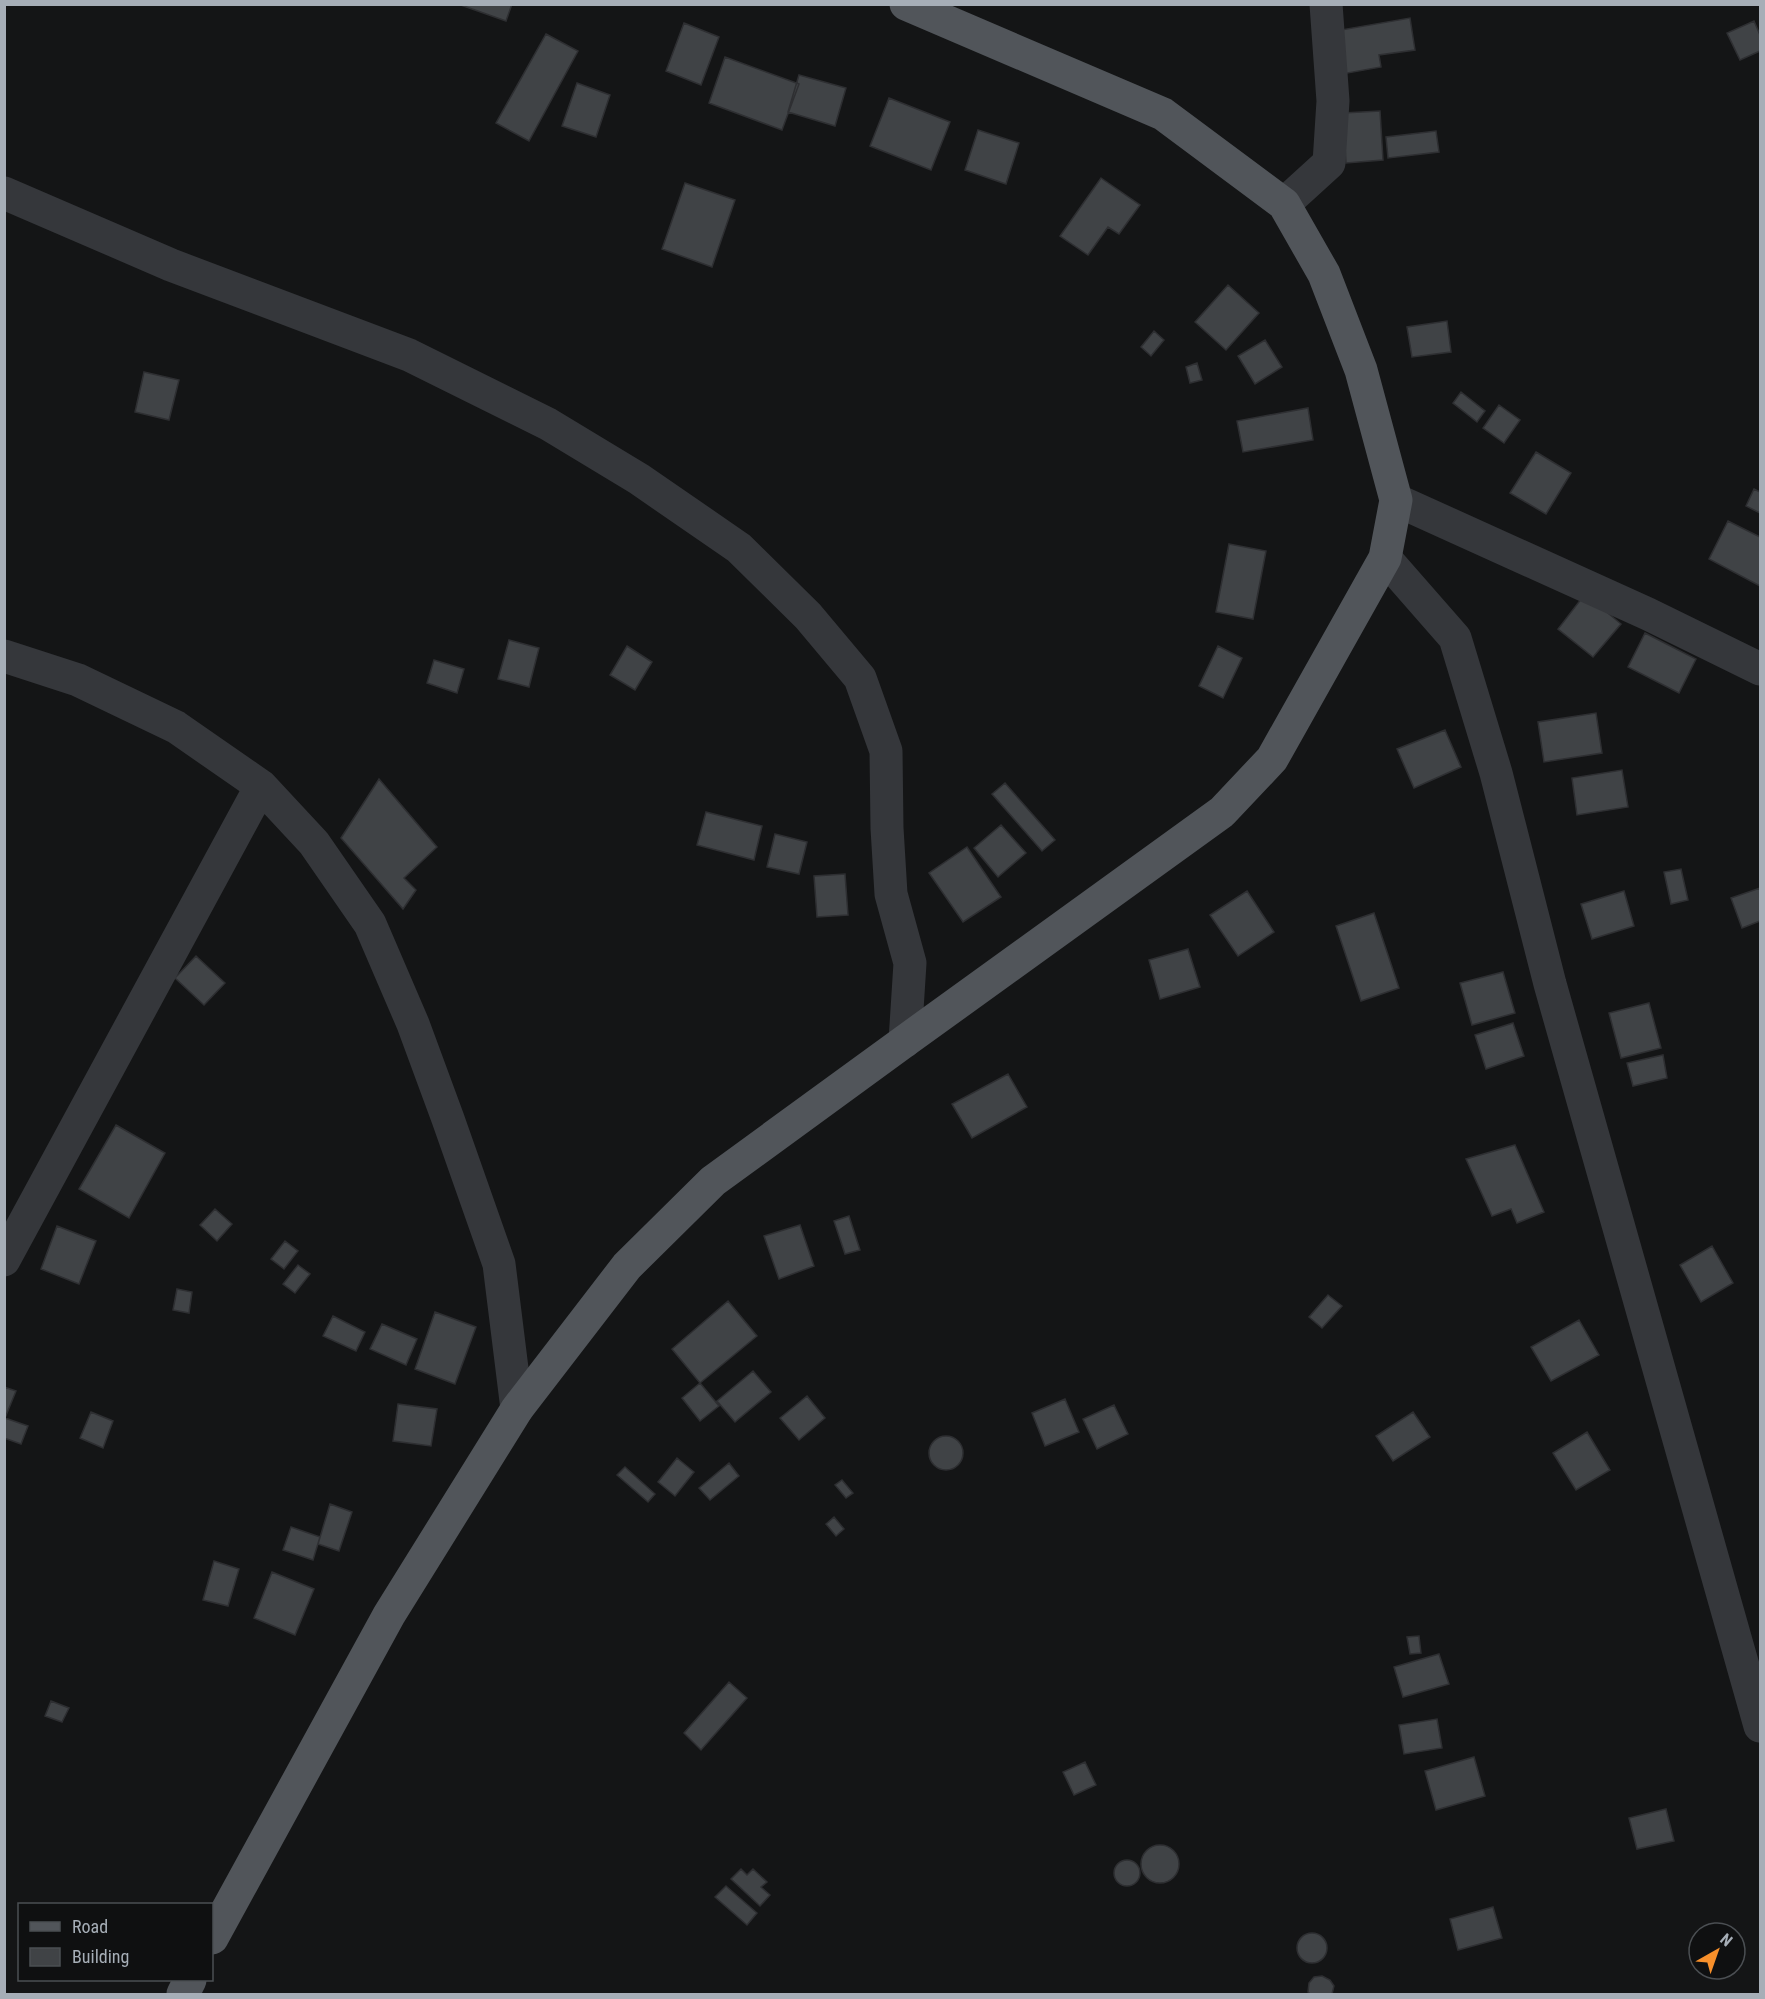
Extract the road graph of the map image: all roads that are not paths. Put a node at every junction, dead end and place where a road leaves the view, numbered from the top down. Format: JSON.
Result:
{"nodes":[{"id":1,"x":906,"y":4,"type":"edge"},
{"id":2,"x":1326,"y":4,"type":"edge"},
{"id":3,"x":4,"y":193,"type":"edge"},
{"id":4,"x":1284,"y":204,"type":"junction"},
{"id":5,"x":1396,"y":500,"type":"junction"},
{"id":6,"x":1385,"y":558,"type":"junction"},
{"id":7,"x":4,"y":656,"type":"edge"},
{"id":8,"x":1761,"y":669,"type":"edge"},
{"id":9,"x":261,"y":786,"type":"junction"},
{"id":10,"x":904,"y":1041,"type":"junction"},
{"id":11,"x":4,"y":1260,"type":"edge"},
{"id":12,"x":517,"y":1409,"type":"junction"},
{"id":13,"x":1761,"y":1726,"type":"edge"},
{"id":14,"x":213,"y":1936,"type":"edge"},
{"id":15,"x":190,"y":1981,"type":"edge"},
{"id":16,"x":183,"y":1995,"type":"edge"}],
"edges":[{"from":1,"to":4,"type":"main road"},
{"from":2,"to":4,"type":"street"},
{"from":3,"to":10,"type":"street"},
{"from":4,"to":5,"type":"main road"},
{"from":5,"to":6,"type":"main road"},
{"from":5,"to":8,"type":"street"},
{"from":6,"to":10,"type":"main road"},
{"from":6,"to":13,"type":"street"},
{"from":7,"to":9,"type":"street"},
{"from":9,"to":11,"type":"street"},
{"from":9,"to":12,"type":"street"},
{"from":10,"to":12,"type":"main road"},
{"from":12,"to":14,"type":"main road"},
{"from":15,"to":16,"type":"main road"}]}
